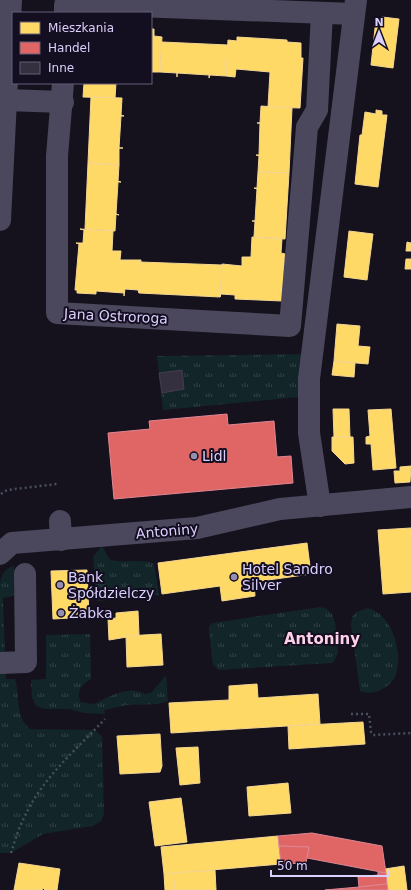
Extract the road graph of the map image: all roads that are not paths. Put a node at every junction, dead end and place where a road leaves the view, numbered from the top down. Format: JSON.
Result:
{"nodes":[{"id":1,"x":11,"y":0,"type":"edge"},
{"id":2,"x":65,"y":6,"type":"edge"},
{"id":3,"x":341,"y":8,"type":"edge"},
{"id":4,"x":63,"y":93,"type":"edge"},
{"id":5,"x":6,"y":100,"type":"junction"},
{"id":6,"x":0,"y":220,"type":"edge"},
{"id":7,"x":290,"y":326,"type":"junction"},
{"id":8,"x":316,"y":329,"type":"junction"},
{"id":9,"x":411,"y":497,"type":"edge"},
{"id":10,"x":320,"y":506,"type":"junction"},
{"id":11,"x":4,"y":543,"type":"edge"},
{"id":12,"x":25,"y":574,"type":"dead end"},
{"id":13,"x":0,"y":663,"type":"edge"}],
"edges":[{"from":1,"to":5,"type":"street"},
{"from":2,"to":3,"type":"street"},
{"from":3,"to":7,"type":"street"},
{"from":3,"to":8,"type":"street"},
{"from":4,"to":5,"type":"street","name":"Jana Ostroroga"},
{"from":4,"to":7,"type":"street","name":"Jana Ostroroga"},
{"from":5,"to":6,"type":"street"},
{"from":7,"to":8,"type":"street","name":"Jana Ostroroga"},
{"from":8,"to":10,"type":"street"},
{"from":9,"to":10,"type":"street"},
{"from":10,"to":11,"type":"street","name":"Antoniny"},
{"from":12,"to":13,"type":"street"}]}
